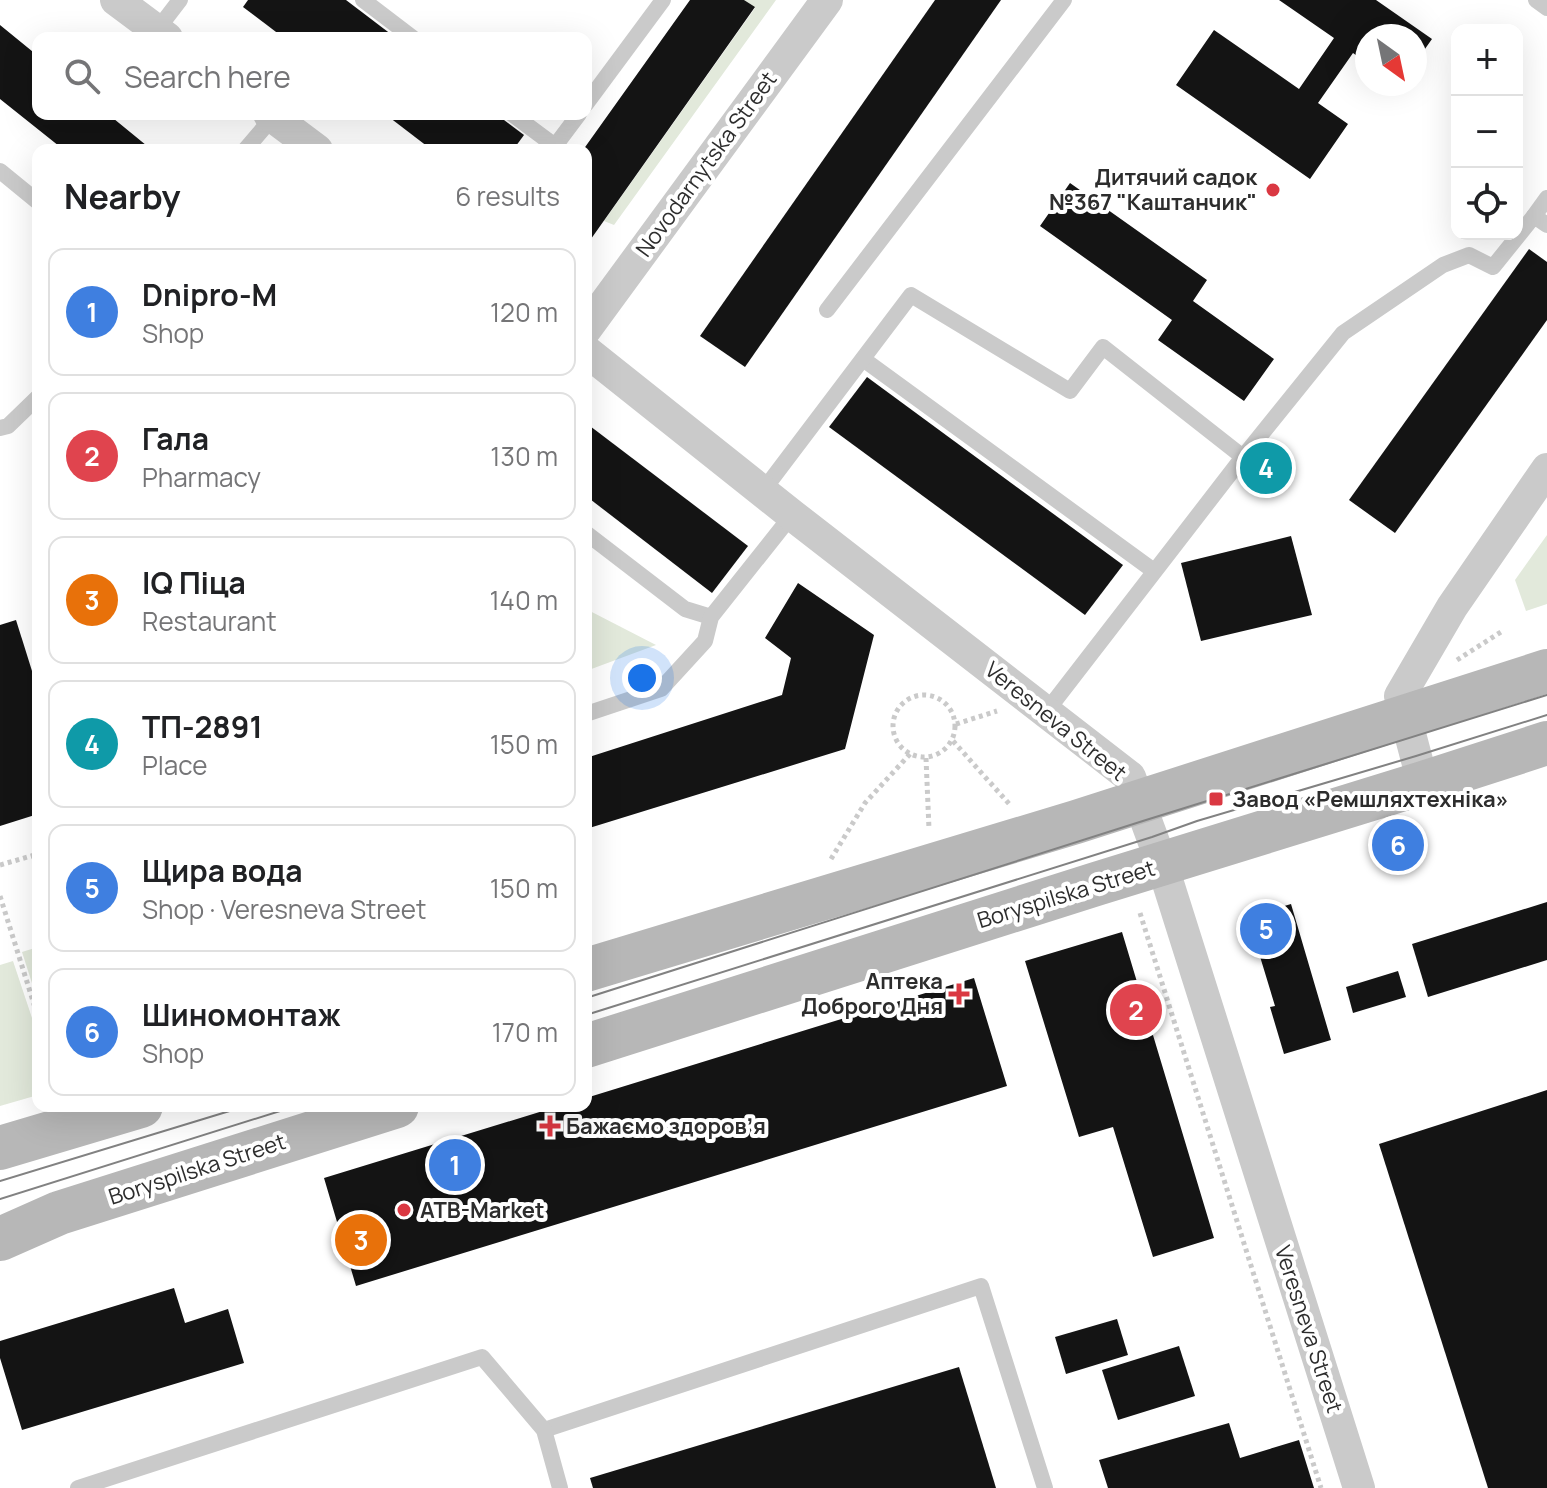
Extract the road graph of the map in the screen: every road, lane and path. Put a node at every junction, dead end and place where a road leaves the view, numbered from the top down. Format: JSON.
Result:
{"nodes":[{"id":1,"x":116,"y":0,"type":"edge"},
{"id":2,"x":180,"y":0,"type":"edge"},
{"id":3,"x":363,"y":0,"type":"edge"},
{"id":4,"x":663,"y":0,"type":"edge"},
{"id":5,"x":827,"y":0,"type":"edge"},
{"id":6,"x":1064,"y":0,"type":"edge"},
{"id":7,"x":1536,"y":0,"type":"edge"},
{"id":8,"x":1547,"y":8,"type":"edge"},
{"id":9,"x":159,"y":32,"type":"edge"},
{"id":10,"x":163,"y":32,"type":"edge"},
{"id":11,"x":405,"y":32,"type":"edge"},
{"id":12,"x":592,"y":96,"type":"edge"},
{"id":13,"x":268,"y":120,"type":"edge"},
{"id":14,"x":276,"y":120,"type":"edge"},
{"id":15,"x":520,"y":120,"type":"edge"},
{"id":16,"x":574,"y":120,"type":"edge"},
{"id":17,"x":250,"y":144,"type":"edge"},
{"id":18,"x":309,"y":144,"type":"edge"},
{"id":19,"x":552,"y":144,"type":"edge"},
{"id":20,"x":556,"y":144,"type":"edge"},
{"id":21,"x":0,"y":171,"type":"edge"},
{"id":22,"x":32,"y":197,"type":"edge"},
{"id":23,"x":1547,"y":198,"type":"edge"},
{"id":24,"x":1540,"y":220,"type":"edge"},
{"id":25,"x":827,"y":310,"type":"dead end"},
{"id":26,"x":592,"y":321,"type":"edge"},
{"id":27,"x":592,"y":356,"type":"edge"},
{"id":28,"x":863,"y":359,"type":"junction"},
{"id":29,"x":32,"y":403,"type":"edge"},
{"id":30,"x":0,"y":428,"type":"edge"},
{"id":31,"x":1243,"y":457,"type":"junction"},
{"id":32,"x":1547,"y":469,"type":"edge"},
{"id":33,"x":762,"y":492,"type":"junction"},
{"id":34,"x":792,"y":515,"type":"junction"},
{"id":35,"x":592,"y":538,"type":"edge"},
{"id":36,"x":1154,"y":571,"type":"junction"},
{"id":37,"x":711,"y":617,"type":"junction"},
{"id":38,"x":1547,"y":671,"type":"edge"},
{"id":39,"x":998,"y":710,"type":"dead end"},
{"id":40,"x":592,"y":712,"type":"edge"},
{"id":41,"x":1046,"y":712,"type":"junction"},
{"id":42,"x":1404,"y":716,"type":"junction"},
{"id":43,"x":956,"y":724,"type":"junction"},
{"id":44,"x":953,"y":741,"type":"junction"},
{"id":45,"x":1547,"y":743,"type":"edge"},
{"id":46,"x":910,"y":754,"type":"junction"},
{"id":47,"x":926,"y":758,"type":"junction"},
{"id":48,"x":1423,"y":783,"type":"junction"},
{"id":49,"x":1139,"y":800,"type":"junction"},
{"id":50,"x":1018,"y":814,"type":"dead end"},
{"id":51,"x":930,"y":841,"type":"dead end"},
{"id":52,"x":32,"y":855,"type":"edge"},
{"id":53,"x":828,"y":863,"type":"dead end"},
{"id":54,"x":1162,"y":864,"type":"junction"},
{"id":55,"x":0,"y":865,"type":"edge"},
{"id":56,"x":0,"y":896,"type":"edge"},
{"id":57,"x":1140,"y":913,"type":"dead end"},
{"id":58,"x":592,"y":968,"type":"edge"},
{"id":59,"x":32,"y":998,"type":"edge"},
{"id":60,"x":592,"y":1044,"type":"edge"},
{"id":61,"x":121,"y":1112,"type":"edge"},
{"id":62,"x":378,"y":1112,"type":"edge"},
{"id":63,"x":0,"y":1148,"type":"edge"},
{"id":64,"x":0,"y":1239,"type":"edge"},
{"id":65,"x":544,"y":1430,"type":"junction"},
{"id":66,"x":78,"y":1488,"type":"edge"},
{"id":67,"x":560,"y":1488,"type":"edge"},
{"id":68,"x":1045,"y":1488,"type":"edge"},
{"id":69,"x":1321,"y":1488,"type":"edge"},
{"id":70,"x":1359,"y":1488,"type":"edge"}],
"edges":[{"from":1,"to":9,"type":"street"},
{"from":2,"to":10,"type":"lane"},
{"from":3,"to":11,"type":"lane"},
{"from":4,"to":12,"type":"lane"},
{"from":5,"to":26,"type":"street","name":"Novodarnytska Street"},
{"from":6,"to":25,"type":"lane"},
{"from":7,"to":8,"type":"lane"},
{"from":13,"to":17,"type":"lane"},
{"from":14,"to":18,"type":"street"},
{"from":15,"to":19,"type":"lane"},
{"from":16,"to":20,"type":"lane"},
{"from":21,"to":22,"type":"lane"},
{"from":23,"to":24,"type":"lane"},
{"from":24,"to":31,"type":"lane"},
{"from":27,"to":33,"type":"street","name":"Veresneva Street"},
{"from":28,"to":31,"type":"lane"},
{"from":28,"to":33,"type":"lane"},
{"from":28,"to":36,"type":"lane"},
{"from":29,"to":30,"type":"lane"},
{"from":31,"to":36,"type":"lane"},
{"from":32,"to":42,"type":"street"},
{"from":33,"to":34,"type":"street","name":"Veresneva Street"},
{"from":34,"to":37,"type":"lane"},
{"from":34,"to":41,"type":"street","name":"Veresneva Street"},
{"from":35,"to":37,"type":"lane"},
{"from":36,"to":41,"type":"lane"},
{"from":37,"to":40,"type":"lane"},
{"from":38,"to":42,"type":"main road"},
{"from":39,"to":43,"type":"path"},
{"from":41,"to":49,"type":"street","name":"Veresneva Street"},
{"from":42,"to":48,"type":"street"},
{"from":42,"to":49,"type":"main road"},
{"from":43,"to":44,"type":"path"},
{"from":43,"to":46,"type":"path"},
{"from":44,"to":47,"type":"path"},
{"from":44,"to":50,"type":"path"},
{"from":45,"to":48,"type":"main road","name":"Boryspilska Street"},
{"from":46,"to":47,"type":"path"},
{"from":46,"to":53,"type":"path"},
{"from":47,"to":51,"type":"path"},
{"from":48,"to":54,"type":"main road","name":"Boryspilska Street"},
{"from":49,"to":54,"type":"street","name":"Veresneva Street"},
{"from":49,"to":58,"type":"main road"},
{"from":52,"to":55,"type":"path"},
{"from":54,"to":60,"type":"main road","name":"Boryspilska Street"},
{"from":54,"to":70,"type":"street","name":"Veresneva Street"},
{"from":56,"to":59,"type":"path"},
{"from":57,"to":69,"type":"path"},
{"from":61,"to":63,"type":"main road"},
{"from":62,"to":64,"type":"main road","name":"Boryspilska Street"},
{"from":65,"to":66,"type":"lane"},
{"from":65,"to":67,"type":"lane"},
{"from":65,"to":68,"type":"lane"}]}
